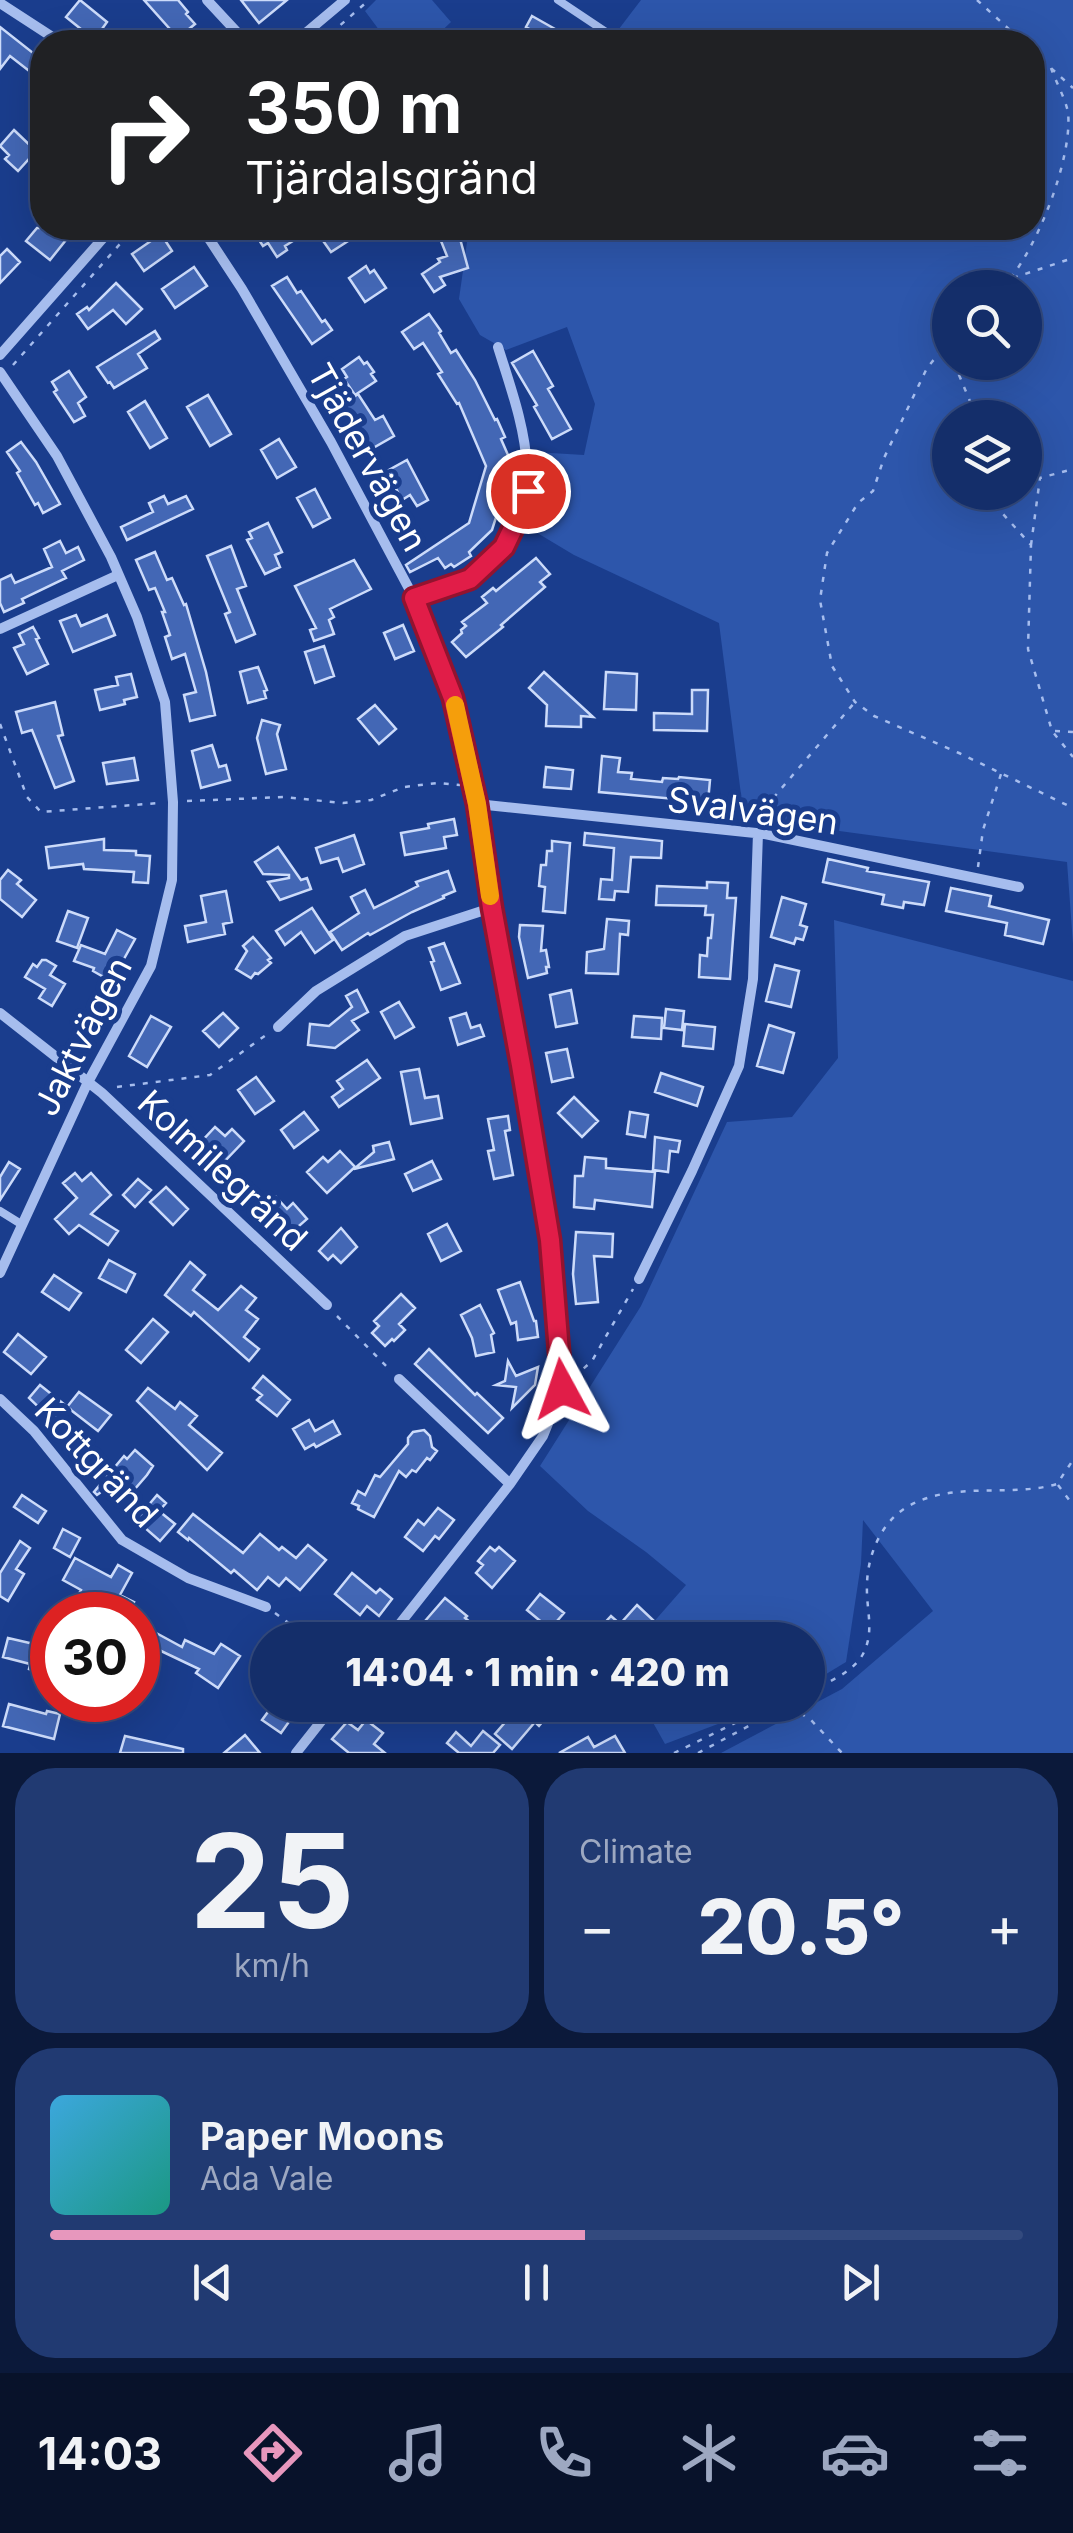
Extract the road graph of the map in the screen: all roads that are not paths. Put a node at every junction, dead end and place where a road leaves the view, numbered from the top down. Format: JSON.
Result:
{"nodes":[{"id":1,"x":207,"y":0,"type":"edge"},
{"id":2,"x":345,"y":0,"type":"edge"},
{"id":3,"x":558,"y":0,"type":"edge"},
{"id":4,"x":0,"y":3,"type":"edge"},
{"id":5,"x":42,"y":30,"type":"edge"},
{"id":6,"x":235,"y":30,"type":"edge"},
{"id":7,"x":309,"y":30,"type":"edge"},
{"id":8,"x":603,"y":30,"type":"edge"},
{"id":9,"x":101,"y":240,"type":"edge"},
{"id":10,"x":210,"y":240,"type":"edge"},
{"id":11,"x":498,"y":347,"type":"dead end"},
{"id":12,"x":0,"y":355,"type":"edge"},
{"id":13,"x":1,"y":375,"type":"edge"},
{"id":14,"x":118,"y":574,"type":"junction"},
{"id":15,"x":414,"y":598,"type":"junction"},
{"id":16,"x":0,"y":629,"type":"edge"},
{"id":17,"x":477,"y":804,"type":"junction"},
{"id":18,"x":762,"y":833,"type":"junction"},
{"id":19,"x":1019,"y":887,"type":"dead end"},
{"id":20,"x":492,"y":908,"type":"junction"},
{"id":21,"x":0,"y":1013,"type":"edge"},
{"id":22,"x":278,"y":1026,"type":"road end"},
{"id":23,"x":87,"y":1084,"type":"junction"},
{"id":24,"x":0,"y":1211,"type":"edge"},
{"id":25,"x":21,"y":1224,"type":"junction"},
{"id":26,"x":0,"y":1272,"type":"edge"},
{"id":27,"x":639,"y":1279,"type":"road end"},
{"id":28,"x":327,"y":1306,"type":"road end"},
{"id":29,"x":399,"y":1379,"type":"road end"},
{"id":30,"x":0,"y":1399,"type":"edge"},
{"id":31,"x":510,"y":1484,"type":"junction"},
{"id":32,"x":266,"y":1606,"type":"road end"},
{"id":33,"x":401,"y":1622,"type":"edge"},
{"id":34,"x":321,"y":1722,"type":"edge"},
{"id":35,"x":296,"y":1753,"type":"edge"}],
"edges":[{"from":1,"to":6,"type":"street"},
{"from":2,"to":7,"type":"street"},
{"from":3,"to":8,"type":"lane"},
{"from":4,"to":5,"type":"street"},
{"from":9,"to":12,"type":"street"},
{"from":10,"to":15,"type":"street","name":"Tjädervägen"},
{"from":11,"to":15,"type":"street"},
{"from":13,"to":14,"type":"street","name":"Jaktvägen"},
{"from":14,"to":16,"type":"street"},
{"from":14,"to":23,"type":"street","name":"Jaktvägen"},
{"from":15,"to":17,"type":"street","name":"Tjädervägen"},
{"from":17,"to":18,"type":"street","name":"Svalvägen"},
{"from":17,"to":20,"type":"street","name":"Tjädervägen"},
{"from":18,"to":19,"type":"street","name":"Svalvägen"},
{"from":18,"to":27,"type":"street"},
{"from":20,"to":22,"type":"street"},
{"from":20,"to":31,"type":"street","name":"Tjädervägen"},
{"from":21,"to":23,"type":"street","name":"Kolmilegränd"},
{"from":23,"to":25,"type":"street","name":"Jaktvägen"},
{"from":23,"to":28,"type":"street","name":"Kolmilegränd"},
{"from":24,"to":25,"type":"lane"},
{"from":25,"to":26,"type":"street","name":"Jaktvägen"},
{"from":29,"to":31,"type":"street"},
{"from":30,"to":32,"type":"street","name":"Kottgränd"},
{"from":31,"to":33,"type":"street","name":"Tjädervägen"},
{"from":34,"to":35,"type":"street"}]}
